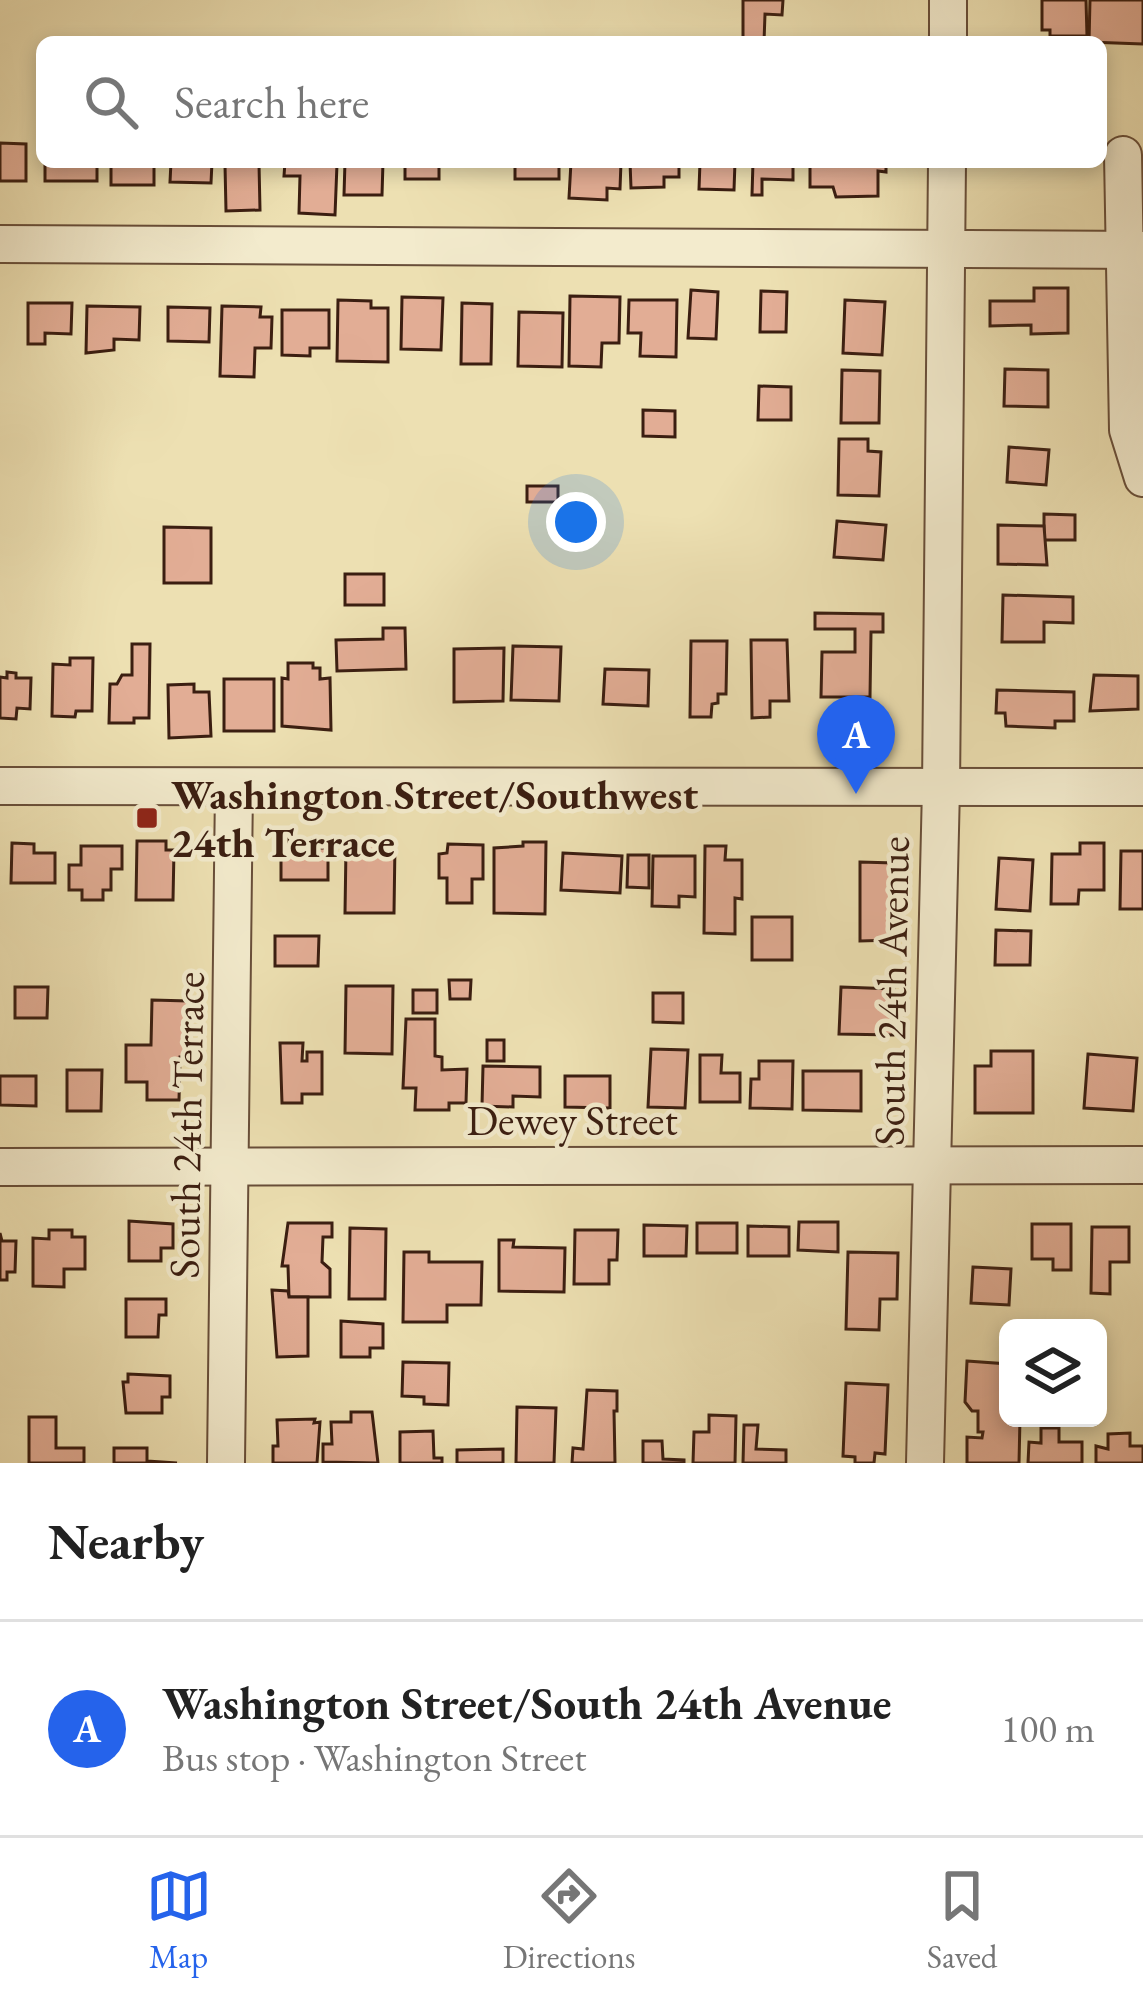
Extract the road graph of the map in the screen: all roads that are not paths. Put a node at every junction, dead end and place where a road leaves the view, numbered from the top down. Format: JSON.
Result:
{"nodes":[{"id":1,"x":948,"y":0,"type":"edge"},
{"id":2,"x":947,"y":36,"type":"edge"},
{"id":3,"x":1123,"y":155,"type":"dead end"},
{"id":4,"x":947,"y":168,"type":"edge"},
{"id":5,"x":0,"y":244,"type":"edge"},
{"id":6,"x":947,"y":249,"type":"junction"},
{"id":7,"x":1133,"y":250,"type":"edge"},
{"id":8,"x":1143,"y":478,"type":"edge"},
{"id":9,"x":0,"y":787,"type":"edge"},
{"id":10,"x":234,"y":787,"type":"junction"},
{"id":11,"x":1143,"y":787,"type":"edge"},
{"id":12,"x":940,"y":788,"type":"junction"},
{"id":13,"x":231,"y":1165,"type":"junction"},
{"id":14,"x":1143,"y":1165,"type":"edge"},
{"id":15,"x":932,"y":1166,"type":"junction"},
{"id":16,"x":0,"y":1167,"type":"edge"},
{"id":17,"x":226,"y":1463,"type":"edge"},
{"id":18,"x":925,"y":1463,"type":"edge"}],
"edges":[{"from":1,"to":2,"type":"street"},
{"from":3,"to":7,"type":"street"},
{"from":4,"to":6,"type":"street","name":"South 24th Avenue"},
{"from":5,"to":6,"type":"street"},
{"from":6,"to":7,"type":"street"},
{"from":6,"to":12,"type":"street","name":"South 24th Avenue"},
{"from":7,"to":8,"type":"street"},
{"from":9,"to":10,"type":"street"},
{"from":10,"to":12,"type":"street"},
{"from":10,"to":13,"type":"street","name":"South 24th Terrace"},
{"from":11,"to":12,"type":"street"},
{"from":12,"to":15,"type":"street","name":"South 24th Avenue"},
{"from":13,"to":15,"type":"street","name":"Dewey Street"},
{"from":13,"to":16,"type":"street","name":"Dewey Street"},
{"from":13,"to":17,"type":"street","name":"South 24th Terrace"},
{"from":14,"to":15,"type":"street","name":"Dewey Street"},
{"from":15,"to":18,"type":"street","name":"South 24th Avenue"}]}
